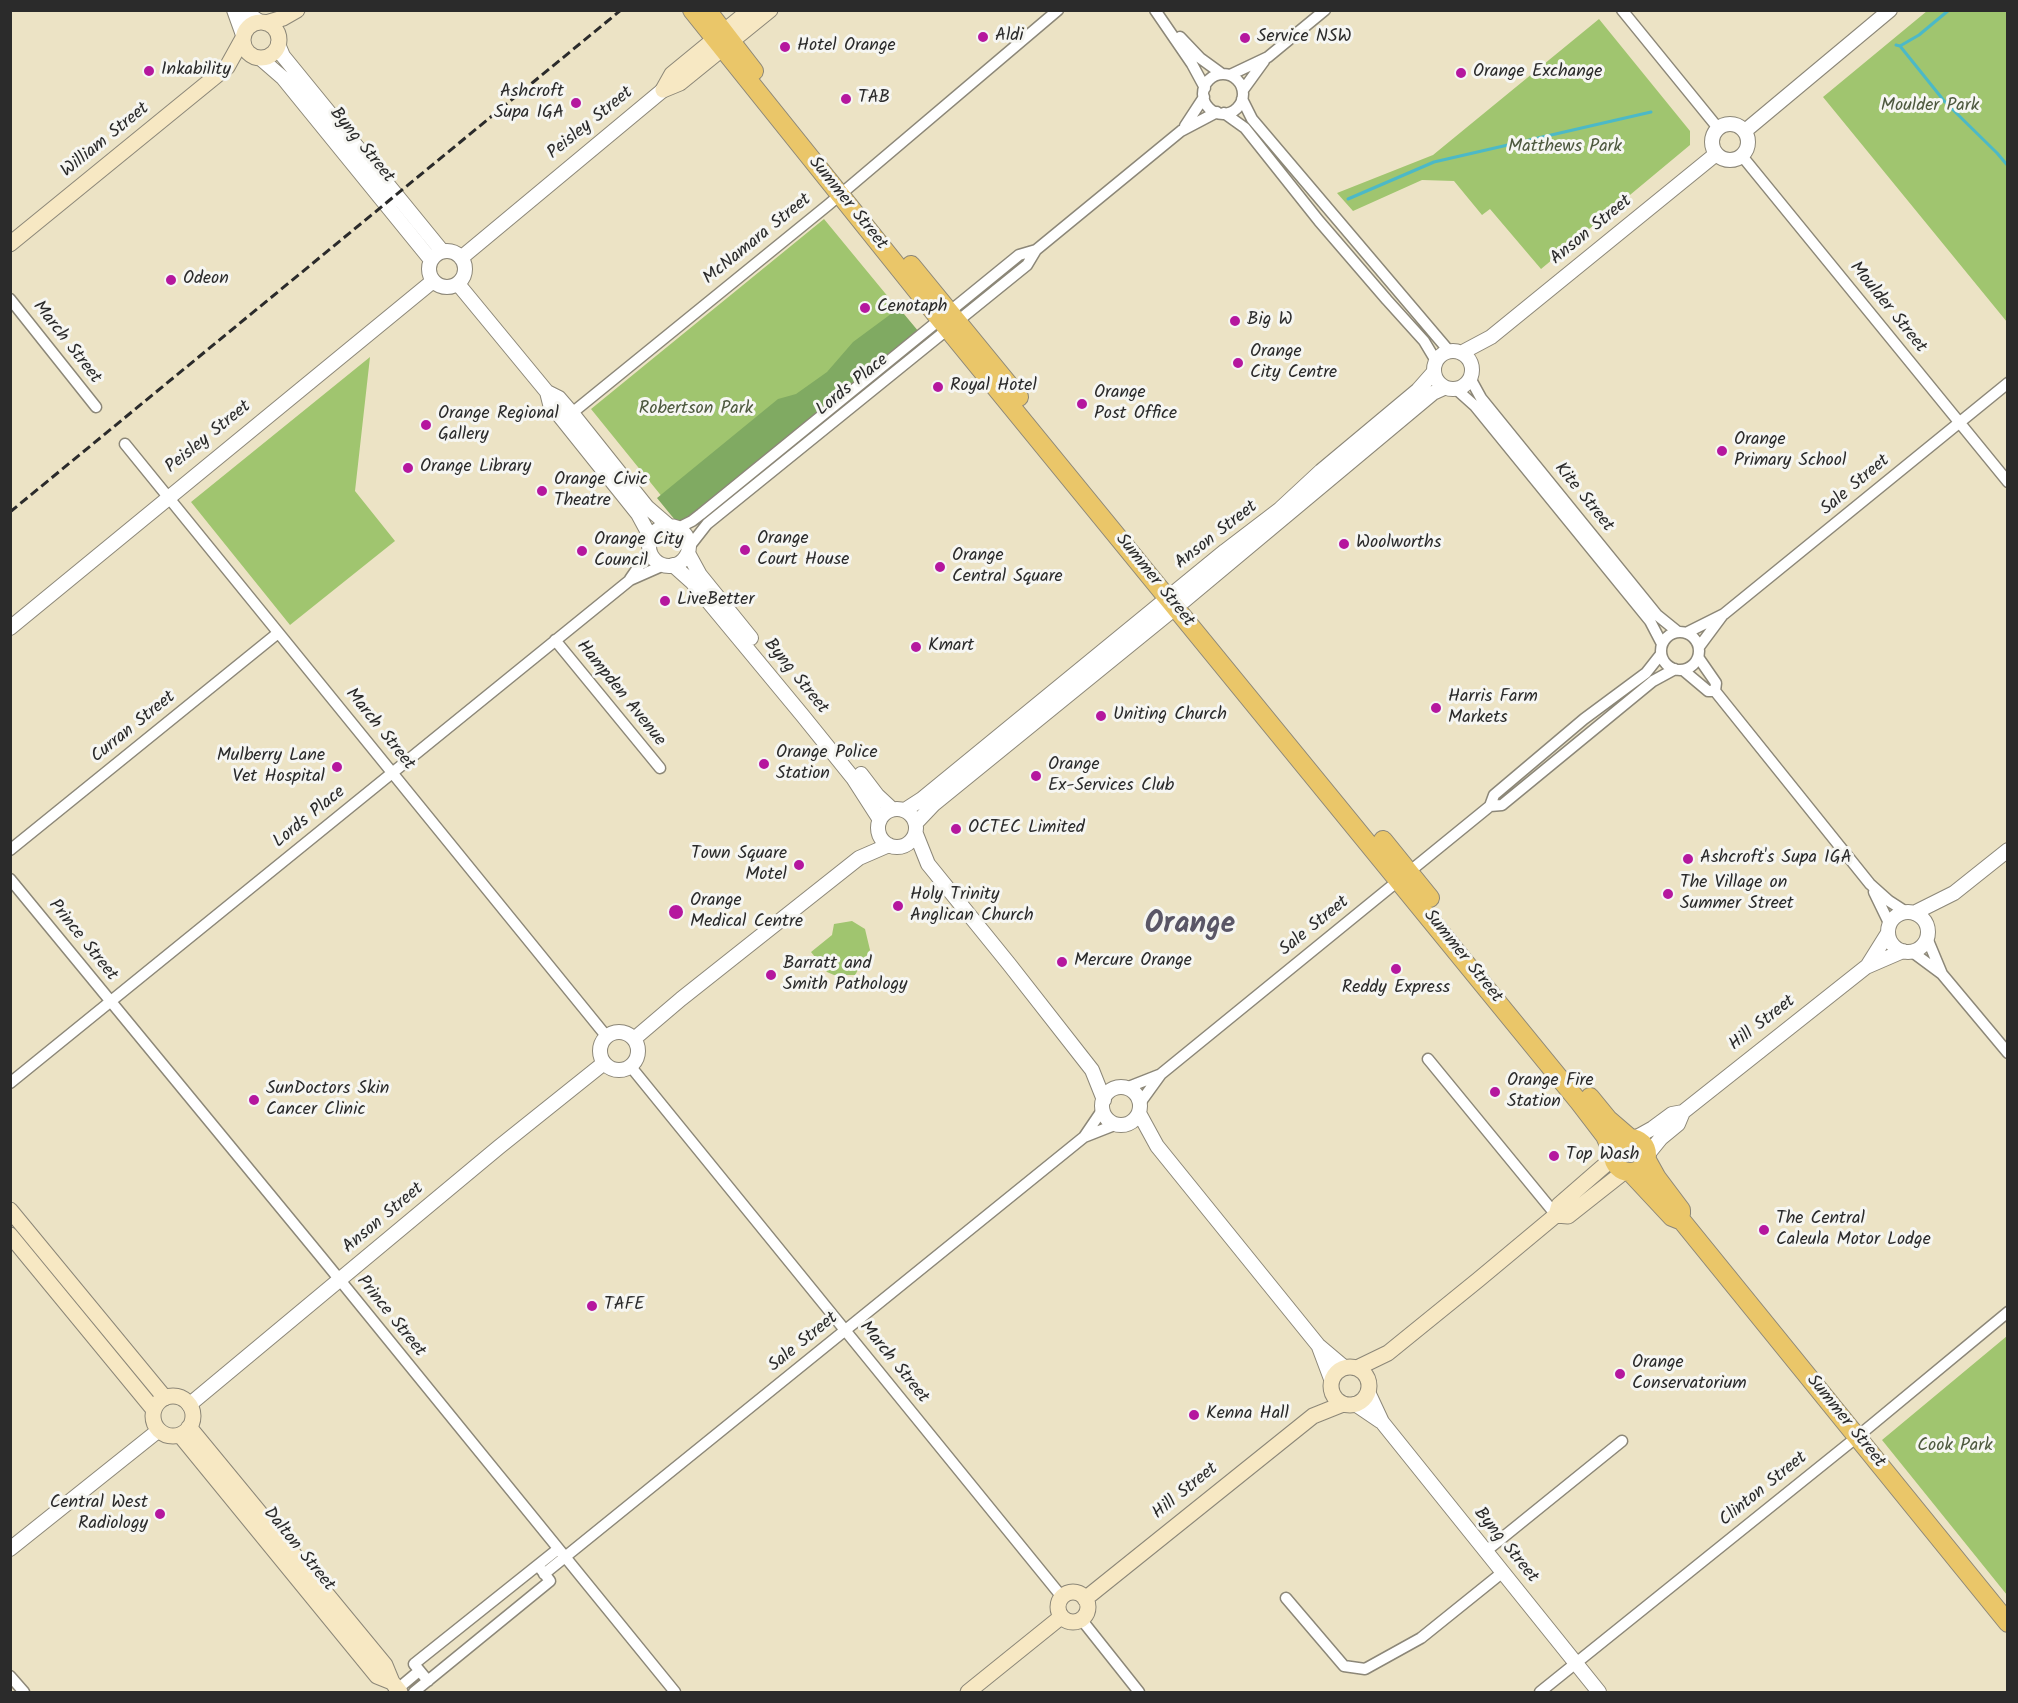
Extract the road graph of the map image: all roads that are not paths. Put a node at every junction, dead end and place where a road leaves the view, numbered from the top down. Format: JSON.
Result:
{"nodes":[{"id":1,"x":234,"y":10,"type":"edge"},
{"id":2,"x":243,"y":10,"type":"edge"},
{"id":3,"x":692,"y":10,"type":"edge"},
{"id":4,"x":707,"y":10,"type":"edge"},
{"id":5,"x":750,"y":10,"type":"edge"},
{"id":6,"x":770,"y":10,"type":"edge"},
{"id":7,"x":1058,"y":10,"type":"edge"},
{"id":8,"x":1155,"y":10,"type":"edge"},
{"id":9,"x":1325,"y":10,"type":"edge"},
{"id":10,"x":1622,"y":10,"type":"edge"},
{"id":11,"x":1890,"y":10,"type":"edge"},
{"id":12,"x":296,"y":11,"type":"edge"},
{"id":13,"x":1163,"y":20,"type":"junction"},
{"id":14,"x":263,"y":22,"type":"junction"},
{"id":15,"x":243,"y":38,"type":"junction"},
{"id":16,"x":723,"y":41,"type":"junction"},
{"id":17,"x":278,"y":42,"type":"junction"},
{"id":18,"x":1268,"y":57,"type":"junction"},
{"id":19,"x":257,"y":58,"type":"junction"},
{"id":20,"x":226,"y":67,"type":"junction"},
{"id":21,"x":1226,"y":75,"type":"junction"},
{"id":22,"x":663,"y":90,"type":"joint"},
{"id":23,"x":1204,"y":92,"type":"junction"},
{"id":24,"x":1243,"y":95,"type":"junction"},
{"id":25,"x":1221,"y":113,"type":"junction"},
{"id":26,"x":1718,"y":128,"type":"junction"},
{"id":27,"x":1181,"y":131,"type":"junction"},
{"id":28,"x":1745,"y":131,"type":"junction"},
{"id":29,"x":1716,"y":154,"type":"junction"},
{"id":30,"x":1742,"y":156,"type":"junction"},
{"id":31,"x":844,"y":192,"type":"junction"},
{"id":32,"x":10,"y":244,"type":"edge"},
{"id":33,"x":442,"y":251,"type":"junction"},
{"id":34,"x":461,"y":258,"type":"junction"},
{"id":35,"x":431,"y":260,"type":"junction"},
{"id":36,"x":433,"y":281,"type":"junction"},
{"id":37,"x":458,"y":284,"type":"junction"},
{"id":38,"x":10,"y":299,"type":"edge"},
{"id":39,"x":949,"y":320,"type":"junction"},
{"id":40,"x":1491,"y":337,"type":"junction"},
{"id":41,"x":1455,"y":352,"type":"junction"},
{"id":42,"x":1434,"y":367,"type":"junction"},
{"id":43,"x":1471,"y":372,"type":"junction"},
{"id":44,"x":2007,"y":382,"type":"edge"},
{"id":45,"x":1450,"y":388,"type":"junction"},
{"id":46,"x":547,"y":392,"type":"junction"},
{"id":47,"x":96,"y":407,"type":"dead end"},
{"id":48,"x":555,"y":411,"type":"junction"},
{"id":49,"x":572,"y":413,"type":"junction"},
{"id":50,"x":1959,"y":422,"type":"junction"},
{"id":51,"x":125,"y":444,"type":"dead end"},
{"id":52,"x":2007,"y":482,"type":"edge"},
{"id":53,"x":168,"y":497,"type":"junction"},
{"id":54,"x":673,"y":527,"type":"junction"},
{"id":55,"x":651,"y":544,"type":"junction"},
{"id":56,"x":689,"y":550,"type":"junction"},
{"id":57,"x":669,"y":565,"type":"junction"},
{"id":58,"x":630,"y":580,"type":"junction"},
{"id":59,"x":1176,"y":599,"type":"junction"},
{"id":60,"x":1724,"y":614,"type":"junction"},
{"id":61,"x":10,"y":628,"type":"edge"},
{"id":62,"x":1682,"y":632,"type":"junction"},
{"id":63,"x":278,"y":633,"type":"junction"},
{"id":64,"x":555,"y":640,"type":"junction"},
{"id":65,"x":1661,"y":649,"type":"junction"},
{"id":66,"x":1698,"y":652,"type":"junction"},
{"id":67,"x":1679,"y":669,"type":"junction"},
{"id":68,"x":1715,"y":691,"type":"junction"},
{"id":69,"x":660,"y":768,"type":"dead end"},
{"id":70,"x":392,"y":773,"type":"junction"},
{"id":71,"x":1490,"y":806,"type":"junction"},
{"id":72,"x":898,"y":809,"type":"junction"},
{"id":73,"x":879,"y":826,"type":"junction"},
{"id":74,"x":916,"y":828,"type":"junction"},
{"id":75,"x":895,"y":846,"type":"junction"},
{"id":76,"x":10,"y":850,"type":"edge"},
{"id":77,"x":2007,"y":850,"type":"edge"},
{"id":78,"x":859,"y":858,"type":"junction"},
{"id":79,"x":928,"y":864,"type":"junction"},
{"id":80,"x":1404,"y":876,"type":"junction"},
{"id":81,"x":10,"y":879,"type":"edge"},
{"id":82,"x":1870,"y":884,"type":"junction"},
{"id":83,"x":1954,"y":893,"type":"junction"},
{"id":84,"x":1910,"y":912,"type":"junction"},
{"id":85,"x":1889,"y":929,"type":"junction"},
{"id":86,"x":1928,"y":932,"type":"junction"},
{"id":87,"x":1907,"y":951,"type":"junction"},
{"id":88,"x":1866,"y":967,"type":"junction"},
{"id":89,"x":1942,"y":974,"type":"junction"},
{"id":90,"x":110,"y":1002,"type":"junction"},
{"id":91,"x":607,"y":1037,"type":"junction"},
{"id":92,"x":634,"y":1039,"type":"junction"},
{"id":93,"x":2007,"y":1053,"type":"edge"},
{"id":94,"x":1428,"y":1059,"type":"dead end"},
{"id":95,"x":604,"y":1063,"type":"junction"},
{"id":96,"x":631,"y":1067,"type":"junction"},
{"id":97,"x":1092,"y":1070,"type":"junction"},
{"id":98,"x":1161,"y":1074,"type":"junction"},
{"id":99,"x":10,"y":1083,"type":"edge"},
{"id":100,"x":1121,"y":1088,"type":"junction"},
{"id":101,"x":1103,"y":1104,"type":"junction"},
{"id":102,"x":1139,"y":1108,"type":"junction"},
{"id":103,"x":1683,"y":1112,"type":"junction"},
{"id":104,"x":1122,"y":1124,"type":"junction"},
{"id":105,"x":1084,"y":1137,"type":"junction"},
{"id":106,"x":1632,"y":1138,"type":"junction"},
{"id":107,"x":1157,"y":1146,"type":"junction"},
{"id":108,"x":1647,"y":1157,"type":"junction"},
{"id":109,"x":1620,"y":1164,"type":"junction"},
{"id":110,"x":10,"y":1210,"type":"edge"},
{"id":111,"x":1556,"y":1215,"type":"junction"},
{"id":112,"x":1682,"y":1221,"type":"junction"},
{"id":113,"x":10,"y":1235,"type":"edge"},
{"id":114,"x":339,"y":1280,"type":"junction"},
{"id":115,"x":2007,"y":1312,"type":"edge"},
{"id":116,"x":846,"y":1331,"type":"junction"},
{"id":117,"x":1318,"y":1345,"type":"junction"},
{"id":118,"x":1388,"y":1353,"type":"junction"},
{"id":119,"x":1351,"y":1367,"type":"junction"},
{"id":120,"x":1331,"y":1385,"type":"junction"},
{"id":121,"x":1368,"y":1387,"type":"junction"},
{"id":122,"x":165,"y":1398,"type":"junction"},
{"id":123,"x":1349,"y":1404,"type":"junction"},
{"id":124,"x":189,"y":1405,"type":"junction"},
{"id":125,"x":154,"y":1410,"type":"junction"},
{"id":126,"x":1313,"y":1416,"type":"junction"},
{"id":127,"x":1382,"y":1422,"type":"junction"},
{"id":128,"x":159,"y":1430,"type":"junction"},
{"id":129,"x":184,"y":1431,"type":"junction"},
{"id":130,"x":1857,"y":1437,"type":"junction"},
{"id":131,"x":1622,"y":1441,"type":"dead end"},
{"id":132,"x":10,"y":1549,"type":"edge"},
{"id":133,"x":1486,"y":1551,"type":"junction"},
{"id":134,"x":561,"y":1553,"type":"junction"},
{"id":135,"x":541,"y":1569,"type":"junction"},
{"id":136,"x":1503,"y":1572,"type":"junction"},
{"id":137,"x":1062,"y":1597,"type":"junction"},
{"id":138,"x":1286,"y":1598,"type":"dead end"},
{"id":139,"x":1085,"y":1599,"type":"junction"},
{"id":140,"x":1061,"y":1617,"type":"junction"},
{"id":141,"x":1081,"y":1619,"type":"junction"},
{"id":142,"x":2007,"y":1623,"type":"edge"},
{"id":143,"x":1576,"y":1664,"type":"junction"},
{"id":144,"x":419,"y":1671,"type":"junction"},
{"id":145,"x":10,"y":1676,"type":"edge"},
{"id":146,"x":428,"y":1681,"type":"junction"},
{"id":147,"x":396,"y":1689,"type":"edge"},
{"id":148,"x":24,"y":1692,"type":"edge"},
{"id":149,"x":414,"y":1692,"type":"edge"},
{"id":150,"x":675,"y":1692,"type":"edge"},
{"id":151,"x":968,"y":1692,"type":"edge"},
{"id":152,"x":1139,"y":1692,"type":"edge"},
{"id":153,"x":1540,"y":1692,"type":"edge"},
{"id":154,"x":1599,"y":1692,"type":"edge"}],
"edges":[{"from":1,"to":15,"type":"street"},
{"from":2,"to":14,"type":"street"},
{"from":3,"to":16,"type":"highway","name":"Summer Street"},
{"from":4,"to":16,"type":"highway","name":"Summer Street"},
{"from":5,"to":16,"type":"main road","name":"Peisley Street"},
{"from":6,"to":16,"type":"main road","name":"Peisley Street"},
{"from":7,"to":31,"type":"street","name":"McNamara Street"},
{"from":8,"to":13,"type":"street"},
{"from":9,"to":18,"type":"street"},
{"from":10,"to":26,"type":"street"},
{"from":11,"to":28,"type":"street"},
{"from":12,"to":14,"type":"main road"},
{"from":12,"to":17,"type":"main road"},
{"from":13,"to":21,"type":"street"},
{"from":13,"to":23,"type":"street"},
{"from":14,"to":15,"type":"main road"},
{"from":14,"to":17,"type":"main road"},
{"from":15,"to":19,"type":"main road"},
{"from":15,"to":20,"type":"main road","name":"William Street"},
{"from":16,"to":22,"type":"main road","name":"Peisley Street"},
{"from":16,"to":31,"type":"highway","name":"Summer Street"},
{"from":17,"to":19,"type":"main road"},
{"from":17,"to":33,"type":"street","name":"Byng Street"},
{"from":18,"to":21,"type":"street"},
{"from":18,"to":24,"type":"street"},
{"from":19,"to":20,"type":"main road","name":"William Street"},
{"from":19,"to":35,"type":"street","name":"Byng Street"},
{"from":20,"to":32,"type":"main road","name":"William Street"},
{"from":21,"to":23,"type":"street"},
{"from":21,"to":24,"type":"street"},
{"from":22,"to":34,"type":"street","name":"Peisley Street"},
{"from":23,"to":25,"type":"street"},
{"from":23,"to":27,"type":"street","name":"Lords Place"},
{"from":24,"to":25,"type":"street"},
{"from":24,"to":41,"type":"street"},
{"from":25,"to":27,"type":"street","name":"Lords Place"},
{"from":25,"to":42,"type":"street"},
{"from":26,"to":28,"type":"street"},
{"from":26,"to":29,"type":"street"},
{"from":27,"to":39,"type":"street","name":"Lords Place"},
{"from":28,"to":30,"type":"street"},
{"from":29,"to":30,"type":"street"},
{"from":29,"to":40,"type":"street","name":"Anson Street"},
{"from":30,"to":50,"type":"street","name":"Moulder Street"},
{"from":31,"to":39,"type":"highway","name":"Summer Street"},
{"from":31,"to":49,"type":"street","name":"McNamara Street"},
{"from":33,"to":34,"type":"street"},
{"from":33,"to":35,"type":"street"},
{"from":34,"to":37,"type":"street"},
{"from":35,"to":36,"type":"street"},
{"from":36,"to":37,"type":"street"},
{"from":36,"to":53,"type":"street","name":"Peisley Street"},
{"from":37,"to":46,"type":"street"},
{"from":38,"to":47,"type":"street","name":"March Street"},
{"from":39,"to":54,"type":"street","name":"Lords Place"},
{"from":39,"to":56,"type":"street","name":"Lords Place"},
{"from":39,"to":59,"type":"highway","name":"Summer Street"},
{"from":40,"to":41,"type":"street","name":"Anson Street"},
{"from":40,"to":43,"type":"street","name":"Anson Street"},
{"from":41,"to":42,"type":"street"},
{"from":41,"to":43,"type":"street"},
{"from":42,"to":45,"type":"street"},
{"from":42,"to":59,"type":"street","name":"Anson Street"},
{"from":43,"to":45,"type":"street"},
{"from":43,"to":62,"type":"street","name":"Kite Street"},
{"from":44,"to":50,"type":"street","name":"Sale Street"},
{"from":45,"to":59,"type":"street","name":"Anson Street"},
{"from":45,"to":65,"type":"street","name":"Kite Street"},
{"from":46,"to":48,"type":"street"},
{"from":46,"to":49,"type":"street"},
{"from":48,"to":49,"type":"street"},
{"from":48,"to":55,"type":"street"},
{"from":49,"to":54,"type":"street"},
{"from":50,"to":52,"type":"street","name":"Moulder Street"},
{"from":50,"to":60,"type":"street","name":"Sale Street"},
{"from":51,"to":53,"type":"street","name":"March Street"},
{"from":53,"to":61,"type":"street","name":"Peisley Street"},
{"from":53,"to":63,"type":"street","name":"March Street"},
{"from":54,"to":55,"type":"street"},
{"from":54,"to":56,"type":"street"},
{"from":55,"to":57,"type":"street"},
{"from":55,"to":58,"type":"street","name":"Lords Place"},
{"from":56,"to":57,"type":"street"},
{"from":56,"to":72,"type":"street","name":"Byng Street"},
{"from":57,"to":58,"type":"street","name":"Lords Place"},
{"from":57,"to":73,"type":"street","name":"Byng Street"},
{"from":58,"to":64,"type":"street","name":"Lords Place"},
{"from":59,"to":72,"type":"street","name":"Anson Street"},
{"from":59,"to":74,"type":"street","name":"Anson Street"},
{"from":59,"to":80,"type":"highway","name":"Summer Street"},
{"from":60,"to":62,"type":"street","name":"Sale Street"},
{"from":60,"to":66,"type":"street","name":"Sale Street"},
{"from":62,"to":65,"type":"street"},
{"from":62,"to":66,"type":"street"},
{"from":63,"to":70,"type":"street","name":"March Street"},
{"from":63,"to":76,"type":"street","name":"Curran Street"},
{"from":64,"to":69,"type":"street","name":"Hampden Avenue"},
{"from":64,"to":70,"type":"street","name":"Lords Place"},
{"from":65,"to":67,"type":"street"},
{"from":65,"to":71,"type":"street","name":"Sale Street"},
{"from":66,"to":67,"type":"street"},
{"from":66,"to":68,"type":"street"},
{"from":67,"to":68,"type":"street"},
{"from":67,"to":71,"type":"street","name":"Sale Street"},
{"from":68,"to":82,"type":"street"},
{"from":70,"to":90,"type":"street","name":"Lords Place"},
{"from":70,"to":91,"type":"street","name":"March Street"},
{"from":71,"to":80,"type":"street","name":"Sale Street"},
{"from":72,"to":73,"type":"street"},
{"from":72,"to":74,"type":"street"},
{"from":73,"to":75,"type":"street"},
{"from":73,"to":78,"type":"street"},
{"from":74,"to":75,"type":"street"},
{"from":74,"to":79,"type":"street"},
{"from":75,"to":78,"type":"street"},
{"from":75,"to":79,"type":"street"},
{"from":77,"to":83,"type":"street"},
{"from":78,"to":92,"type":"street"},
{"from":79,"to":97,"type":"street"},
{"from":80,"to":98,"type":"street","name":"Sale Street"},
{"from":80,"to":106,"type":"highway","name":"Summer Street"},
{"from":80,"to":109,"type":"highway","name":"Summer Street"},
{"from":81,"to":90,"type":"street","name":"Prince Street"},
{"from":82,"to":84,"type":"street"},
{"from":82,"to":85,"type":"street"},
{"from":83,"to":84,"type":"street"},
{"from":83,"to":86,"type":"street"},
{"from":84,"to":85,"type":"street"},
{"from":84,"to":86,"type":"street"},
{"from":85,"to":87,"type":"street"},
{"from":85,"to":88,"type":"street","name":"Hill Street"},
{"from":86,"to":87,"type":"street"},
{"from":86,"to":89,"type":"street"},
{"from":87,"to":88,"type":"street","name":"Hill Street"},
{"from":87,"to":89,"type":"street"},
{"from":88,"to":103,"type":"street","name":"Hill Street"},
{"from":89,"to":93,"type":"street"},
{"from":90,"to":99,"type":"street","name":"Lords Place"},
{"from":90,"to":114,"type":"street","name":"Prince Street"},
{"from":91,"to":92,"type":"street"},
{"from":91,"to":95,"type":"street"},
{"from":92,"to":96,"type":"street"},
{"from":94,"to":111,"type":"street"},
{"from":95,"to":96,"type":"street"},
{"from":95,"to":114,"type":"street","name":"Anson Street"},
{"from":96,"to":116,"type":"street","name":"March Street"},
{"from":97,"to":100,"type":"street"},
{"from":97,"to":101,"type":"street"},
{"from":98,"to":100,"type":"street","name":"Sale Street"},
{"from":98,"to":102,"type":"street","name":"Sale Street"},
{"from":100,"to":101,"type":"street"},
{"from":100,"to":102,"type":"street"},
{"from":101,"to":104,"type":"street"},
{"from":101,"to":105,"type":"street","name":"Sale Street"},
{"from":102,"to":104,"type":"street"},
{"from":102,"to":107,"type":"street"},
{"from":103,"to":106,"type":"street","name":"Hill Street"},
{"from":103,"to":108,"type":"street","name":"Hill Street"},
{"from":104,"to":105,"type":"street","name":"Sale Street"},
{"from":104,"to":107,"type":"street"},
{"from":105,"to":116,"type":"street","name":"Sale Street"},
{"from":106,"to":108,"type":"highway"},
{"from":106,"to":109,"type":"highway"},
{"from":107,"to":117,"type":"street"},
{"from":108,"to":109,"type":"highway"},
{"from":108,"to":112,"type":"highway","name":"Summer Street"},
{"from":109,"to":111,"type":"main road"},
{"from":109,"to":112,"type":"highway","name":"Summer Street"},
{"from":110,"to":122,"type":"main road"},
{"from":111,"to":118,"type":"main road"},
{"from":112,"to":130,"type":"highway","name":"Summer Street"},
{"from":113,"to":125,"type":"main road"},
{"from":114,"to":124,"type":"street","name":"Anson Street"},
{"from":114,"to":134,"type":"street","name":"Prince Street"},
{"from":115,"to":130,"type":"street","name":"Clinton Street"},
{"from":116,"to":134,"type":"street","name":"Sale Street"},
{"from":116,"to":137,"type":"street","name":"March Street"},
{"from":117,"to":119,"type":"street"},
{"from":117,"to":120,"type":"street"},
{"from":118,"to":119,"type":"main road"},
{"from":118,"to":121,"type":"main road"},
{"from":119,"to":120,"type":"main road"},
{"from":119,"to":121,"type":"main road"},
{"from":120,"to":123,"type":"main road"},
{"from":120,"to":126,"type":"main road","name":"Hill Street"},
{"from":121,"to":123,"type":"main road"},
{"from":121,"to":127,"type":"street","name":"Byng Street"},
{"from":122,"to":124,"type":"main road"},
{"from":122,"to":125,"type":"main road"},
{"from":123,"to":126,"type":"main road","name":"Hill Street"},
{"from":123,"to":127,"type":"street","name":"Byng Street"},
{"from":124,"to":129,"type":"main road"},
{"from":125,"to":128,"type":"main road"},
{"from":126,"to":139,"type":"main road","name":"Hill Street"},
{"from":127,"to":133,"type":"street","name":"Byng Street"},
{"from":128,"to":129,"type":"main road"},
{"from":128,"to":132,"type":"street"},
{"from":129,"to":147,"type":"main road","name":"Dalton Street"},
{"from":130,"to":142,"type":"highway","name":"Summer Street"},
{"from":130,"to":143,"type":"street","name":"Clinton Street"},
{"from":131,"to":133,"type":"street"},
{"from":133,"to":136,"type":"street","name":"Byng Street"},
{"from":134,"to":135,"type":"street","name":"Sale Street"},
{"from":134,"to":150,"type":"street","name":"Prince Street"},
{"from":135,"to":144,"type":"street","name":"Sale Street"},
{"from":135,"to":146,"type":"street","name":"Sale Street"},
{"from":136,"to":138,"type":"street"},
{"from":136,"to":143,"type":"street","name":"Byng Street"},
{"from":137,"to":139,"type":"main road"},
{"from":137,"to":140,"type":"main road"},
{"from":139,"to":141,"type":"main road"},
{"from":140,"to":141,"type":"main road"},
{"from":140,"to":151,"type":"main road"},
{"from":141,"to":152,"type":"street"},
{"from":143,"to":153,"type":"street","name":"Clinton Street"},
{"from":143,"to":154,"type":"street","name":"Byng Street"},
{"from":144,"to":146,"type":"street"},
{"from":144,"to":147,"type":"street","name":"Sale Street"},
{"from":145,"to":148,"type":"street"},
{"from":146,"to":149,"type":"street","name":"Sale Street"}]}
